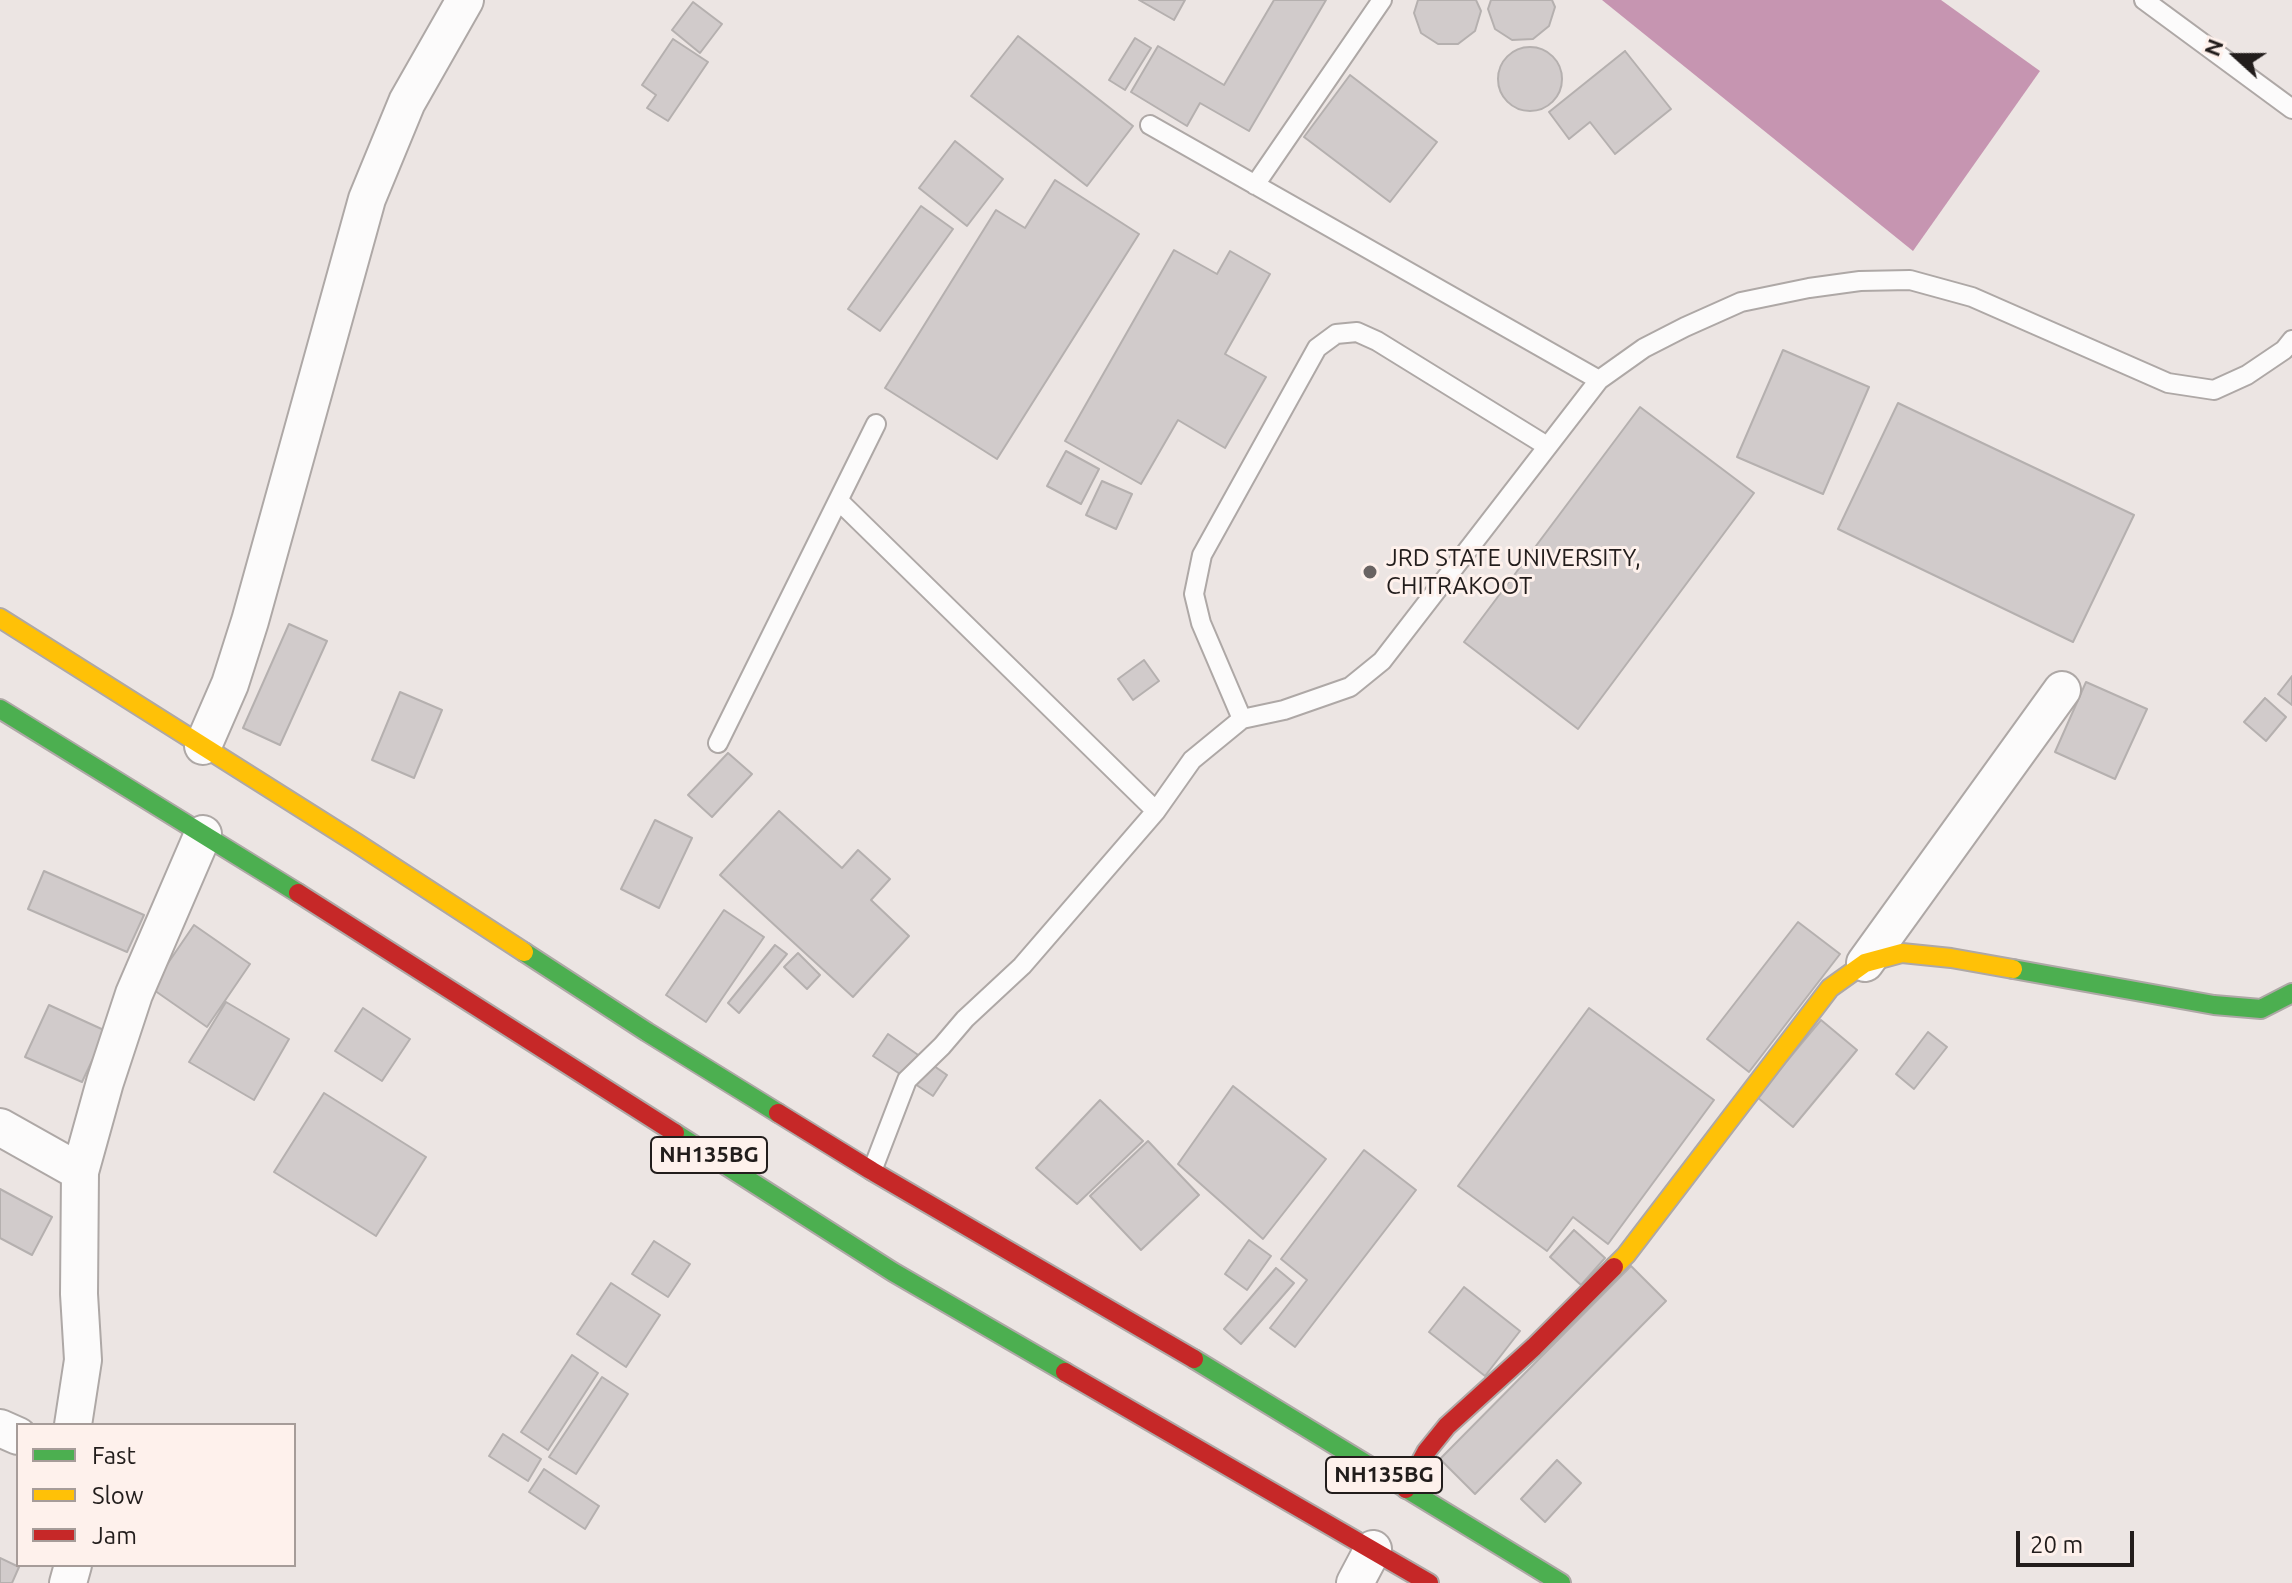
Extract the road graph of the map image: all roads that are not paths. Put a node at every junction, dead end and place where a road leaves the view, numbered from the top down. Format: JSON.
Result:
{"nodes":[{"id":1,"x":465,"y":0,"type":"edge"},
{"id":2,"x":1382,"y":0,"type":"edge"},
{"id":3,"x":2144,"y":0,"type":"edge"},
{"id":4,"x":2292,"y":109,"type":"edge"},
{"id":5,"x":1150,"y":125,"type":"dead end"},
{"id":6,"x":1255,"y":185,"type":"junction"},
{"id":7,"x":2292,"y":340,"type":"edge"},
{"id":8,"x":1599,"y":380,"type":"junction"},
{"id":9,"x":876,"y":424,"type":"dead end"},
{"id":10,"x":1547,"y":446,"type":"junction"},
{"id":11,"x":839,"y":501,"type":"junction"},
{"id":12,"x":0,"y":618,"type":"edge"},
{"id":13,"x":2062,"y":690,"type":"dead end"},
{"id":14,"x":0,"y":709,"type":"edge"},
{"id":15,"x":1242,"y":719,"type":"junction"},
{"id":16,"x":718,"y":743,"type":"dead end"},
{"id":17,"x":203,"y":746,"type":"junction"},
{"id":18,"x":1156,"y":811,"type":"junction"},
{"id":19,"x":203,"y":834,"type":"junction"},
{"id":20,"x":1865,"y":963,"type":"junction"},
{"id":21,"x":2292,"y":993,"type":"edge"},
{"id":22,"x":0,"y":1127,"type":"edge"},
{"id":23,"x":872,"y":1171,"type":"junction"},
{"id":24,"x":80,"y":1172,"type":"junction"},
{"id":25,"x":73,"y":1423,"type":"edge"},
{"id":26,"x":1406,"y":1489,"type":"junction"},
{"id":27,"x":1373,"y":1549,"type":"junction"},
{"id":28,"x":1355,"y":1583,"type":"edge"},
{"id":29,"x":1429,"y":1583,"type":"edge"},
{"id":30,"x":1561,"y":1583,"type":"edge"}],
"edges":[{"from":1,"to":17,"type":"street"},
{"from":2,"to":6,"type":"lane"},
{"from":3,"to":4,"type":"lane"},
{"from":5,"to":6,"type":"lane"},
{"from":6,"to":8,"type":"lane"},
{"from":7,"to":8,"type":"lane"},
{"from":8,"to":10,"type":"lane"},
{"from":9,"to":11,"type":"lane"},
{"from":10,"to":15,"type":"lane"},
{"from":10,"to":15,"type":"lane"},
{"from":11,"to":16,"type":"lane"},
{"from":11,"to":18,"type":"lane"},
{"from":12,"to":17,"type":"main road","number":"NH135BG"},
{"from":13,"to":20,"type":"street"},
{"from":14,"to":19,"type":"main road","number":"NH135BG"},
{"from":15,"to":18,"type":"lane"},
{"from":17,"to":23,"type":"main road","number":"NH135BG"},
{"from":18,"to":23,"type":"lane"},
{"from":19,"to":24,"type":"street"},
{"from":19,"to":27,"type":"main road","number":"NH135BG"},
{"from":20,"to":21,"type":"main road"},
{"from":20,"to":26,"type":"main road"},
{"from":22,"to":24,"type":"street"},
{"from":23,"to":26,"type":"main road","number":"NH135BG"},
{"from":24,"to":25,"type":"street"},
{"from":26,"to":30,"type":"main road","number":"NH135BG"},
{"from":27,"to":28,"type":"street"},
{"from":27,"to":29,"type":"main road","number":"NH135BG"}]}
